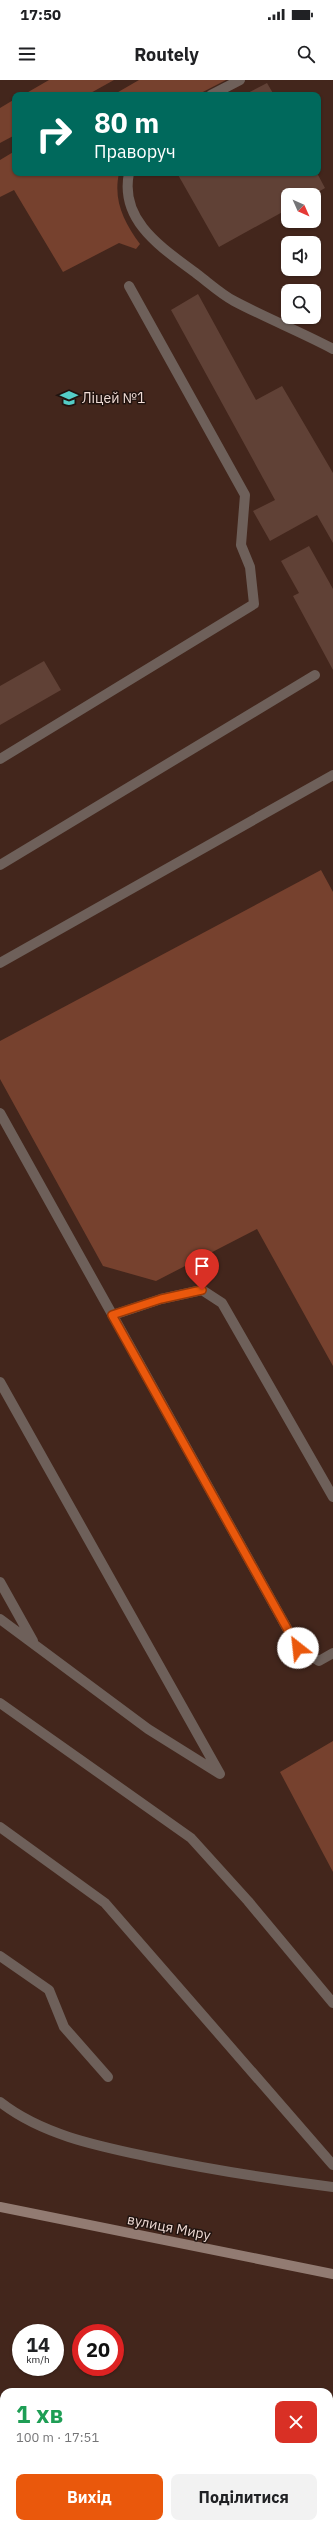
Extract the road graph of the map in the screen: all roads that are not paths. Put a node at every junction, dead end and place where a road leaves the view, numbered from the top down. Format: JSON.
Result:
{"nodes":[{"id":1,"x":240,"y":80,"type":"edge"},
{"id":2,"x":217,"y":92,"type":"edge"},
{"id":3,"x":130,"y":176,"type":"edge"},
{"id":4,"x":129,"y":286,"type":"dead end"},
{"id":5,"x":333,"y":349,"type":"edge"},
{"id":6,"x":315,"y":675,"type":"dead end"},
{"id":7,"x":0,"y":759,"type":"edge"},
{"id":8,"x":333,"y":775,"type":"edge"},
{"id":9,"x":0,"y":865,"type":"edge"},
{"id":10,"x":0,"y":963,"type":"edge"},
{"id":11,"x":0,"y":1113,"type":"edge"},
{"id":12,"x":112,"y":1315,"type":"junction"},
{"id":13,"x":0,"y":1382,"type":"edge"},
{"id":14,"x":333,"y":1497,"type":"edge"},
{"id":15,"x":0,"y":1582,"type":"edge"},
{"id":16,"x":0,"y":1619,"type":"edge"},
{"id":17,"x":34,"y":1644,"type":"junction"},
{"id":18,"x":333,"y":1653,"type":"edge"},
{"id":19,"x":0,"y":1703,"type":"edge"},
{"id":20,"x":0,"y":1827,"type":"edge"},
{"id":21,"x":0,"y":1956,"type":"edge"},
{"id":22,"x":333,"y":2003,"type":"edge"},
{"id":23,"x":108,"y":2077,"type":"dead end"},
{"id":24,"x":0,"y":2102,"type":"edge"},
{"id":25,"x":333,"y":2165,"type":"edge"},
{"id":26,"x":333,"y":2187,"type":"edge"},
{"id":27,"x":0,"y":2207,"type":"edge"},
{"id":28,"x":333,"y":2274,"type":"edge"}],
"edges":[{"from":1,"to":2,"type":"lane"},
{"from":3,"to":5,"type":"lane"},
{"from":4,"to":7,"type":"lane"},
{"from":6,"to":9,"type":"lane"},
{"from":8,"to":10,"type":"lane"},
{"from":11,"to":12,"type":"lane"},
{"from":12,"to":14,"type":"lane"},
{"from":12,"to":18,"type":"lane"},
{"from":13,"to":17,"type":"lane"},
{"from":15,"to":17,"type":"lane"},
{"from":16,"to":17,"type":"lane"},
{"from":19,"to":22,"type":"lane"},
{"from":20,"to":25,"type":"lane"},
{"from":21,"to":23,"type":"lane"},
{"from":24,"to":26,"type":"lane"},
{"from":27,"to":28,"type":"street","name":"вулиця Миру"}]}
